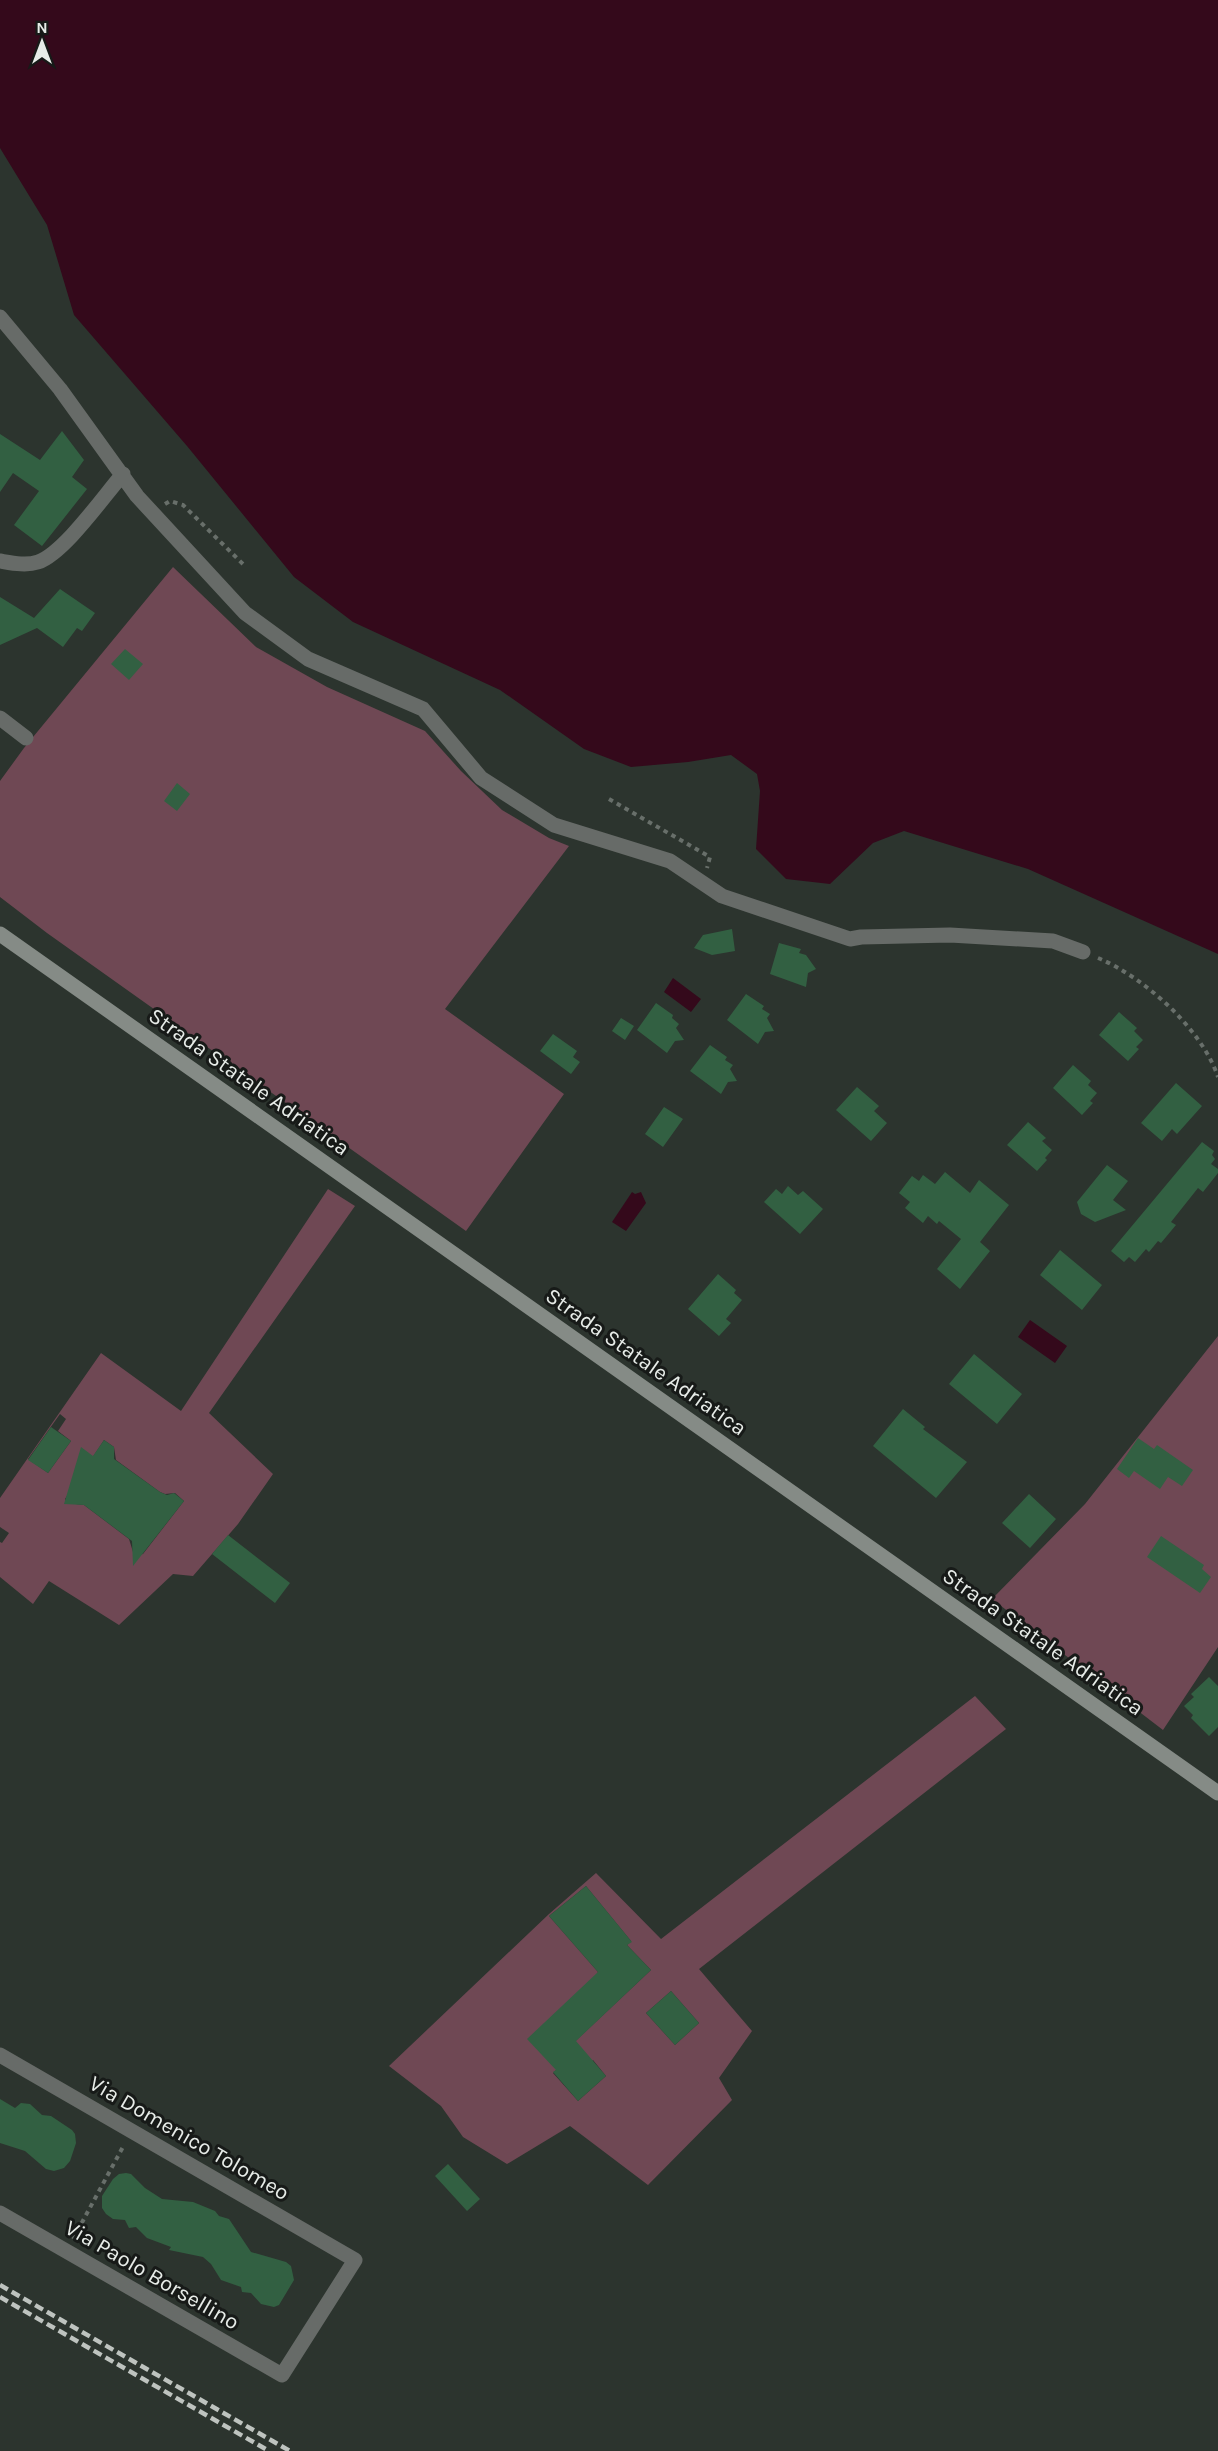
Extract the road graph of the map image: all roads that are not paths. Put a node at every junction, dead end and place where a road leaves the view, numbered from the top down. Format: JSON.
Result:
{"nodes":[{"id":1,"x":0,"y":317,"type":"edge"},
{"id":2,"x":123,"y":474,"type":"junction"},
{"id":3,"x":0,"y":561,"type":"edge"},
{"id":4,"x":0,"y":718,"type":"edge"},
{"id":5,"x":26,"y":738,"type":"dead end"},
{"id":6,"x":0,"y":934,"type":"edge"},
{"id":7,"x":1083,"y":952,"type":"road end"},
{"id":8,"x":1218,"y":1793,"type":"edge"},
{"id":9,"x":0,"y":2055,"type":"edge"},
{"id":10,"x":0,"y":2213,"type":"edge"},
{"id":11,"x":282,"y":2375,"type":"joint"}],
"edges":[{"from":1,"to":2,"type":"street"},
{"from":2,"to":3,"type":"street"},
{"from":2,"to":7,"type":"street"},
{"from":4,"to":5,"type":"street"},
{"from":6,"to":8,"type":"main road","name":"Strada Statale Adriatica"},
{"from":9,"to":11,"type":"street","name":"Via Domenico Tolomeo"},
{"from":10,"to":11,"type":"street","name":"Via Paolo Borsellino"}]}
